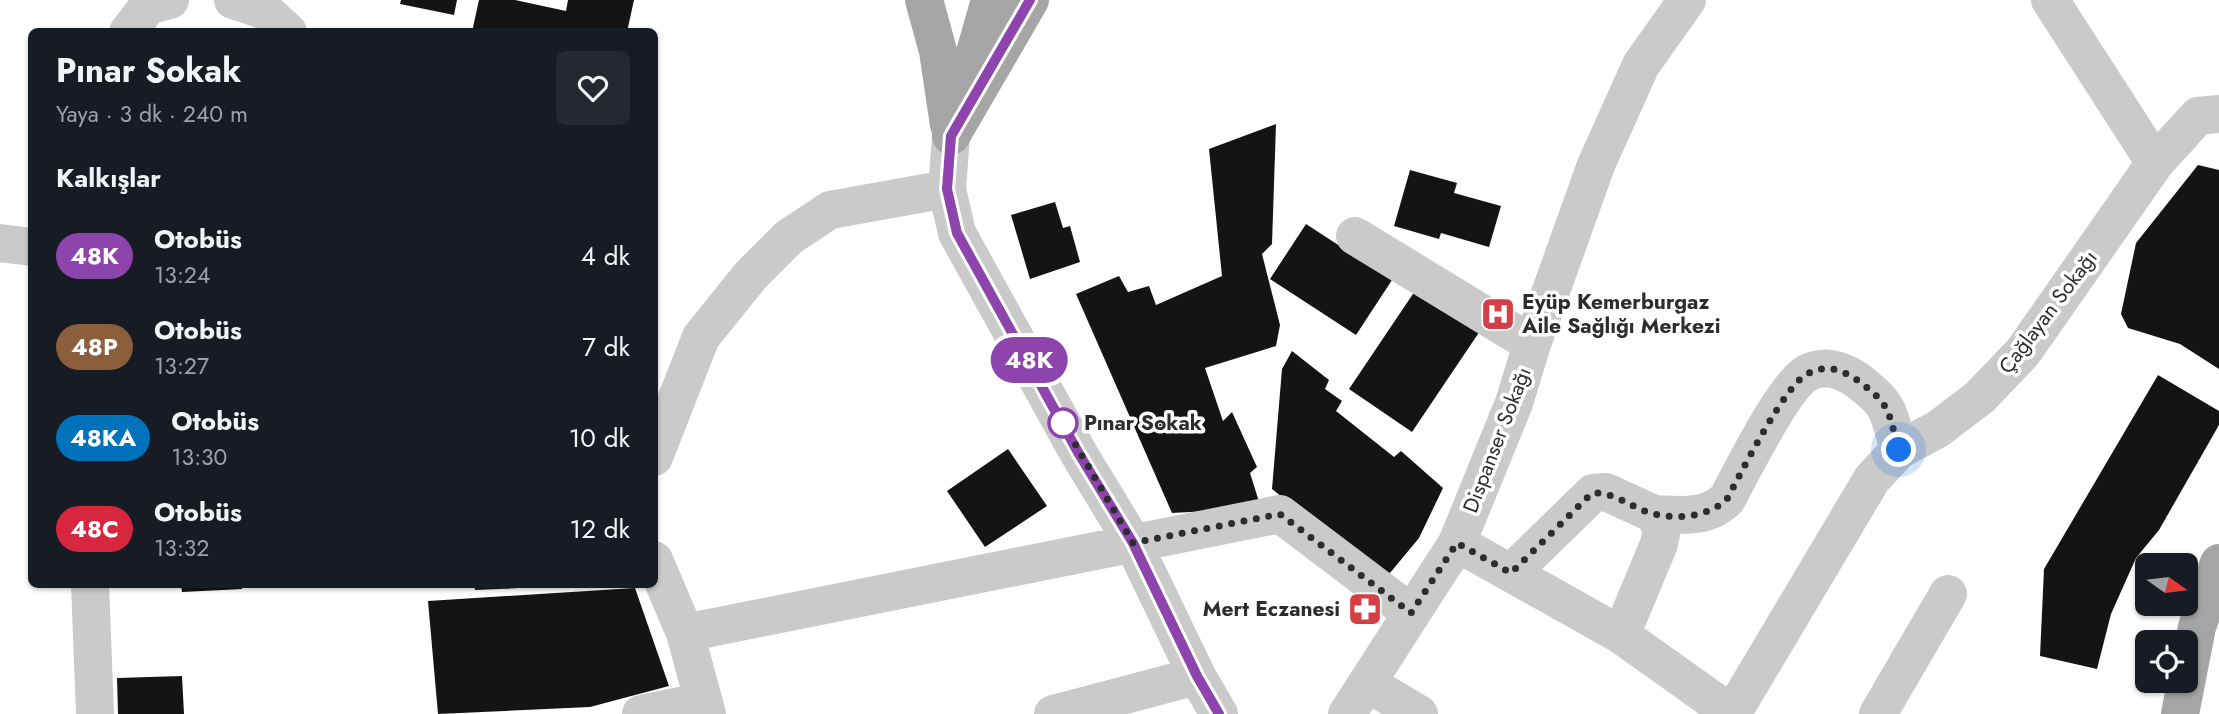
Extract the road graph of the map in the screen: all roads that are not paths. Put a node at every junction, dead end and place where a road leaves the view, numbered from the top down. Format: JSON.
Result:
{"nodes":[{"id":1,"x":170,"y":0,"type":"edge"},
{"id":2,"x":233,"y":0,"type":"edge"},
{"id":3,"x":924,"y":0,"type":"edge"},
{"id":4,"x":990,"y":0,"type":"edge"},
{"id":5,"x":1030,"y":0,"type":"edge"},
{"id":6,"x":1687,"y":0,"type":"edge"},
{"id":7,"x":2050,"y":0,"type":"edge"},
{"id":8,"x":131,"y":28,"type":"edge"},
{"id":9,"x":284,"y":28,"type":"edge"},
{"id":10,"x":2219,"y":114,"type":"edge"},
{"id":11,"x":951,"y":136,"type":"junction"},
{"id":12,"x":2155,"y":163,"type":"junction"},
{"id":13,"x":947,"y":189,"type":"junction"},
{"id":14,"x":1355,"y":236,"type":"dead end"},
{"id":15,"x":0,"y":243,"type":"edge"},
{"id":16,"x":28,"y":246,"type":"edge"},
{"id":17,"x":1532,"y":344,"type":"junction"},
{"id":18,"x":658,"y":447,"type":"edge"},
{"id":19,"x":1899,"y":450,"type":"junction"},
{"id":20,"x":1654,"y":514,"type":"junction"},
{"id":21,"x":1133,"y":543,"type":"junction"},
{"id":22,"x":1457,"y":543,"type":"junction"},
{"id":23,"x":2219,"y":563,"type":"edge"},
{"id":24,"x":658,"y":570,"type":"edge"},
{"id":25,"x":1511,"y":573,"type":"junction"},
{"id":26,"x":89,"y":588,"type":"edge"},
{"id":27,"x":1948,"y":594,"type":"dead end"},
{"id":28,"x":1411,"y":613,"type":"junction"},
{"id":29,"x":2208,"y":627,"type":"edge"},
{"id":30,"x":685,"y":634,"type":"junction"},
{"id":31,"x":1621,"y":635,"type":"junction"},
{"id":32,"x":1197,"y":676,"type":"junction"},
{"id":33,"x":1357,"y":698,"type":"edge"},
{"id":34,"x":705,"y":708,"type":"edge"},
{"id":35,"x":95,"y":714,"type":"edge"},
{"id":36,"x":641,"y":714,"type":"edge"},
{"id":37,"x":1052,"y":714,"type":"edge"},
{"id":38,"x":1219,"y":714,"type":"edge"},
{"id":39,"x":1419,"y":714,"type":"edge"},
{"id":40,"x":1732,"y":714,"type":"edge"},
{"id":41,"x":1878,"y":714,"type":"edge"},
{"id":42,"x":2180,"y":714,"type":"edge"}],
"edges":[{"from":1,"to":8,"type":"street"},
{"from":2,"to":9,"type":"street"},
{"from":3,"to":11,"type":"main road"},
{"from":4,"to":11,"type":"main road"},
{"from":5,"to":11,"type":"main road"},
{"from":6,"to":17,"type":"street","name":"Dispanser Sokağı"},
{"from":7,"to":12,"type":"street"},
{"from":10,"to":12,"type":"street","name":"Çağlayan Sokağı"},
{"from":11,"to":13,"type":"street"},
{"from":12,"to":19,"type":"street","name":"Çağlayan Sokağı"},
{"from":13,"to":18,"type":"street"},
{"from":13,"to":21,"type":"street"},
{"from":14,"to":17,"type":"street"},
{"from":15,"to":16,"type":"street"},
{"from":17,"to":22,"type":"street","name":"Dispanser Sokağı"},
{"from":19,"to":20,"type":"street"},
{"from":19,"to":40,"type":"street","name":"Çağlayan Sokağı"},
{"from":20,"to":25,"type":"street"},
{"from":20,"to":31,"type":"street"},
{"from":21,"to":28,"type":"street"},
{"from":21,"to":30,"type":"street"},
{"from":21,"to":32,"type":"street"},
{"from":22,"to":25,"type":"street"},
{"from":22,"to":28,"type":"street","name":"Dispanser Sokağı"},
{"from":23,"to":29,"type":"main road"},
{"from":24,"to":30,"type":"street"},
{"from":25,"to":31,"type":"street"},
{"from":26,"to":35,"type":"street"},
{"from":27,"to":41,"type":"street"},
{"from":28,"to":33,"type":"street","name":"Dispanser Sokağı"},
{"from":29,"to":42,"type":"main road"},
{"from":30,"to":34,"type":"street"},
{"from":31,"to":40,"type":"street"},
{"from":32,"to":37,"type":"street"},
{"from":32,"to":38,"type":"street"},
{"from":33,"to":39,"type":"street"},
{"from":34,"to":36,"type":"street"}]}
